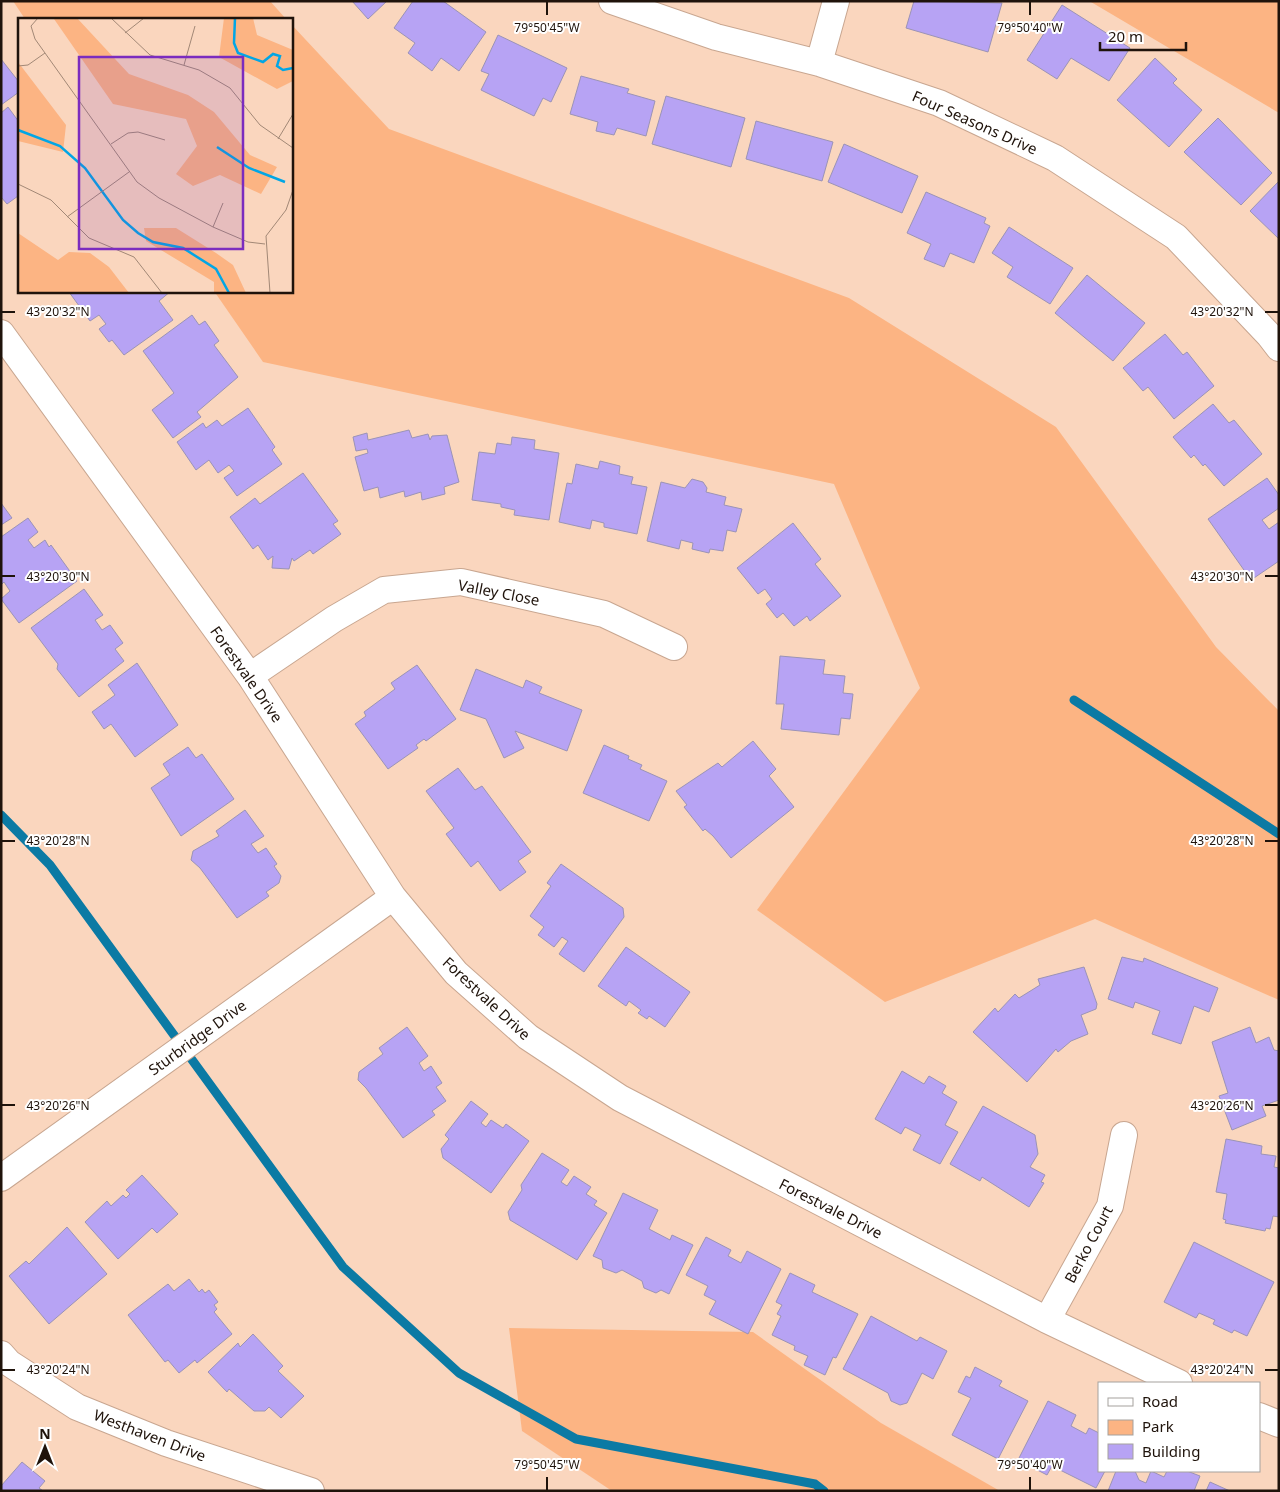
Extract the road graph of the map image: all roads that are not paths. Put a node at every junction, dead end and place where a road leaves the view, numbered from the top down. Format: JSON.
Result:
{"nodes":[{"id":1,"x":612,"y":1,"type":"edge"},
{"id":2,"x":836,"y":1,"type":"edge"},
{"id":3,"x":820,"y":62,"type":"junction"},
{"id":4,"x":1,"y":333,"type":"edge"},
{"id":5,"x":1279,"y":348,"type":"edge"},
{"id":6,"x":674,"y":647,"type":"dead end"},
{"id":7,"x":250,"y":676,"type":"junction"},
{"id":8,"x":393,"y":896,"type":"junction"},
{"id":9,"x":1124,"y":1135,"type":"dead end"},
{"id":10,"x":1,"y":1178,"type":"edge"},
{"id":11,"x":1047,"y":1320,"type":"junction"},
{"id":12,"x":1,"y":1354,"type":"edge"},
{"id":13,"x":1177,"y":1382,"type":"edge"},
{"id":14,"x":1260,"y":1416,"type":"edge"},
{"id":15,"x":1279,"y":1424,"type":"edge"},
{"id":16,"x":311,"y":1491,"type":"edge"}],
"edges":[{"from":1,"to":3,"type":"street","name":"Four Seasons Drive"},
{"from":2,"to":3,"type":"street"},
{"from":3,"to":5,"type":"street","name":"Four Seasons Drive"},
{"from":4,"to":7,"type":"street","name":"Forestvale Drive"},
{"from":6,"to":7,"type":"street","name":"Valley Close"},
{"from":7,"to":8,"type":"street","name":"Forestvale Drive"},
{"from":8,"to":10,"type":"street","name":"Sturbridge Drive"},
{"from":8,"to":11,"type":"street","name":"Forestvale Drive"},
{"from":9,"to":11,"type":"street","name":"Berko Court"},
{"from":11,"to":13,"type":"street","name":"Forestvale Drive"},
{"from":12,"to":16,"type":"street","name":"Westhaven Drive"},
{"from":14,"to":15,"type":"street"}]}
